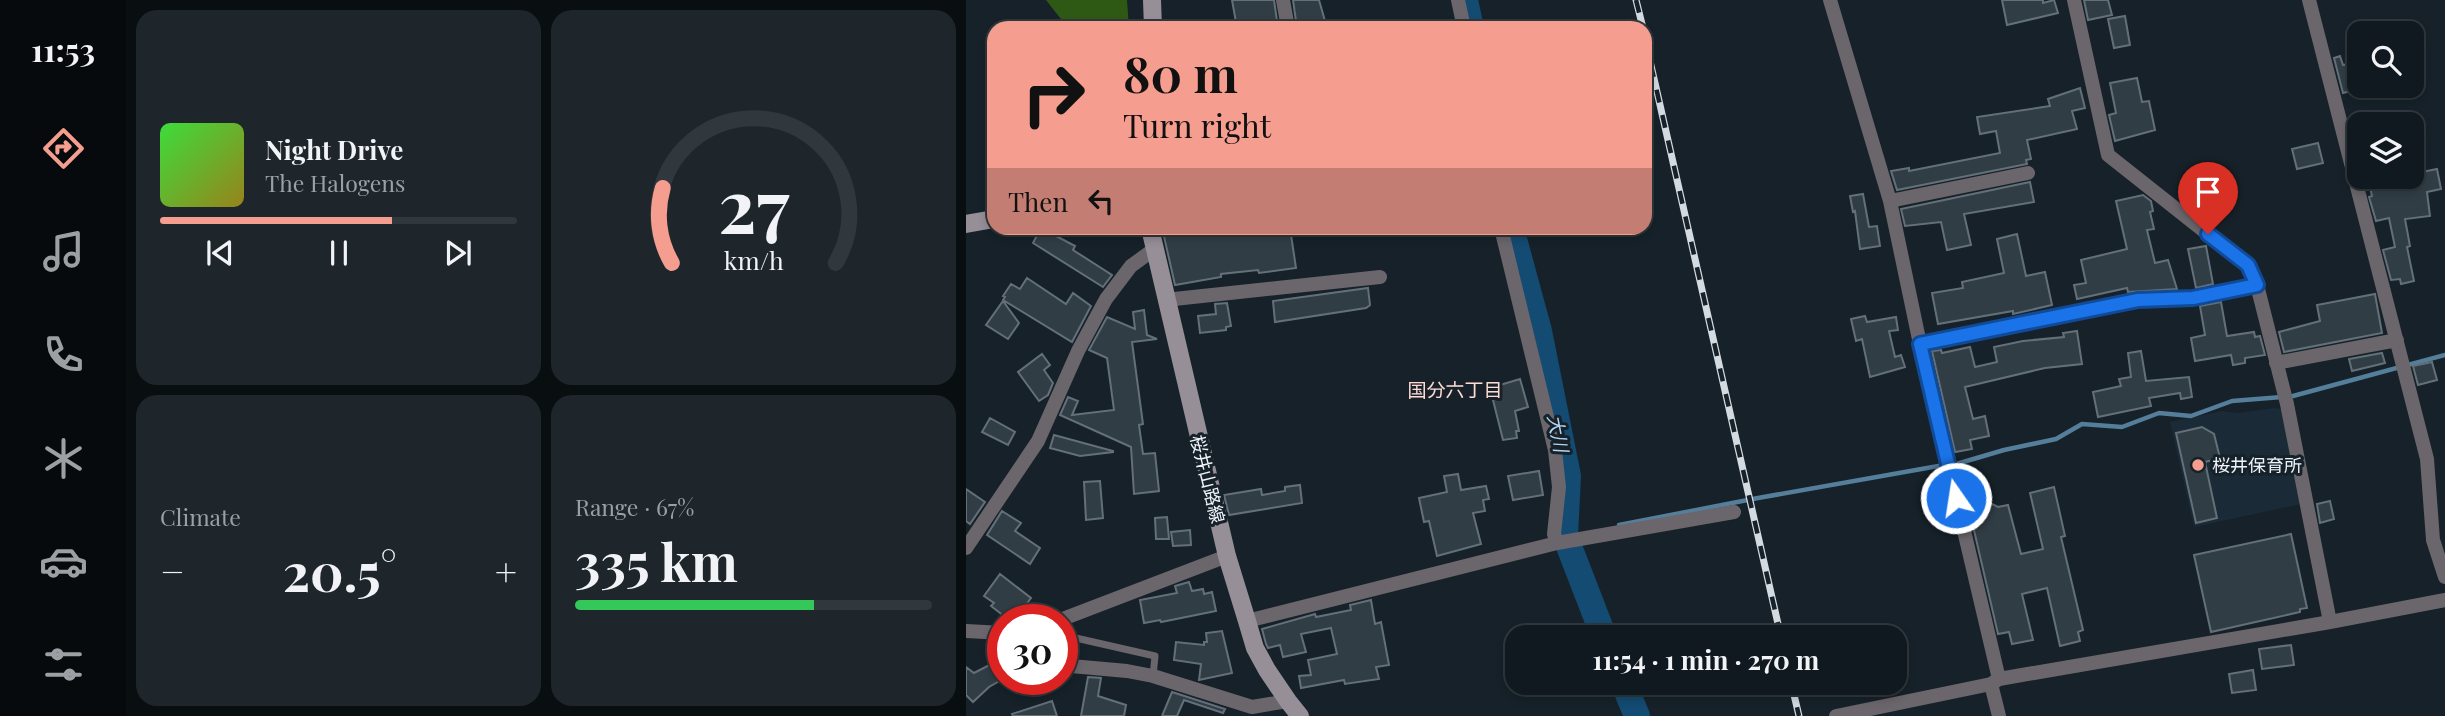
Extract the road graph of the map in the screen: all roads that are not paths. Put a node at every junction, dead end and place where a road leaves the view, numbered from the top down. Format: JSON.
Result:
{"nodes":[{"id":1,"x":1152,"y":0,"type":"edge"},
{"id":2,"x":1283,"y":0,"type":"edge"},
{"id":3,"x":1458,"y":0,"type":"edge"},
{"id":4,"x":1830,"y":0,"type":"edge"},
{"id":5,"x":2074,"y":0,"type":"edge"},
{"id":6,"x":2309,"y":0,"type":"edge"},
{"id":7,"x":1153,"y":21,"type":"edge"},
{"id":8,"x":1287,"y":21,"type":"edge"},
{"id":9,"x":1462,"y":21,"type":"edge"},
{"id":10,"x":2028,"y":173,"type":"dead end"},
{"id":11,"x":1890,"y":201,"type":"junction"},
{"id":12,"x":987,"y":220,"type":"edge"},
{"id":13,"x":966,"y":224,"type":"edge"},
{"id":14,"x":1151,"y":235,"type":"edge"},
{"id":15,"x":1503,"y":235,"type":"edge"},
{"id":16,"x":1153,"y":250,"type":"junction"},
{"id":17,"x":1380,"y":277,"type":"dead end"},
{"id":18,"x":2257,"y":285,"type":"junction"},
{"id":19,"x":1165,"y":300,"type":"junction"},
{"id":20,"x":2397,"y":340,"type":"junction"},
{"id":21,"x":1920,"y":344,"type":"junction"},
{"id":22,"x":2276,"y":363,"type":"junction"},
{"id":23,"x":1734,"y":512,"type":"dead end"},
{"id":24,"x":1557,"y":543,"type":"junction"},
{"id":25,"x":966,"y":548,"type":"edge"},
{"id":26,"x":1227,"y":556,"type":"junction"},
{"id":27,"x":2445,"y":577,"type":"edge"},
{"id":28,"x":2445,"y":600,"type":"edge"},
{"id":29,"x":1078,"y":613,"type":"edge"},
{"id":30,"x":1247,"y":621,"type":"junction"},
{"id":31,"x":2330,"y":622,"type":"junction"},
{"id":32,"x":966,"y":631,"type":"edge"},
{"id":33,"x":987,"y":632,"type":"edge"},
{"id":34,"x":1078,"y":638,"type":"edge"},
{"id":35,"x":1078,"y":667,"type":"edge"},
{"id":36,"x":1153,"y":676,"type":"junction"},
{"id":37,"x":1995,"y":681,"type":"junction"},
{"id":38,"x":1288,"y":701,"type":"junction"},
{"id":39,"x":1300,"y":716,"type":"edge"},
{"id":40,"x":1836,"y":716,"type":"edge"},
{"id":41,"x":1998,"y":716,"type":"edge"}],
"edges":[{"from":1,"to":7,"type":"main road"},
{"from":2,"to":8,"type":"street"},
{"from":3,"to":9,"type":"street"},
{"from":4,"to":11,"type":"street"},
{"from":5,"to":18,"type":"street"},
{"from":6,"to":20,"type":"street"},
{"from":10,"to":11,"type":"street"},
{"from":11,"to":21,"type":"street"},
{"from":12,"to":13,"type":"main road"},
{"from":14,"to":16,"type":"main road","name":"桜井山路線"},
{"from":15,"to":24,"type":"street"},
{"from":16,"to":19,"type":"main road","name":"桜井山路線"},
{"from":16,"to":25,"type":"street"},
{"from":17,"to":19,"type":"street"},
{"from":18,"to":21,"type":"street"},
{"from":18,"to":22,"type":"street"},
{"from":19,"to":26,"type":"main road","name":"桜井山路線"},
{"from":20,"to":22,"type":"street"},
{"from":20,"to":27,"type":"street"},
{"from":21,"to":37,"type":"street"},
{"from":22,"to":31,"type":"street"},
{"from":23,"to":24,"type":"street"},
{"from":24,"to":30,"type":"street"},
{"from":26,"to":29,"type":"street"},
{"from":26,"to":30,"type":"main road","name":"桜井山路線"},
{"from":28,"to":31,"type":"street"},
{"from":30,"to":38,"type":"main road","name":"桜井山路線"},
{"from":31,"to":37,"type":"street"},
{"from":32,"to":33,"type":"street"},
{"from":34,"to":36,"type":"lane"},
{"from":35,"to":36,"type":"street"},
{"from":36,"to":38,"type":"street"},
{"from":37,"to":40,"type":"street"},
{"from":37,"to":41,"type":"street"},
{"from":38,"to":39,"type":"main road","name":"桜井山路線"}]}
